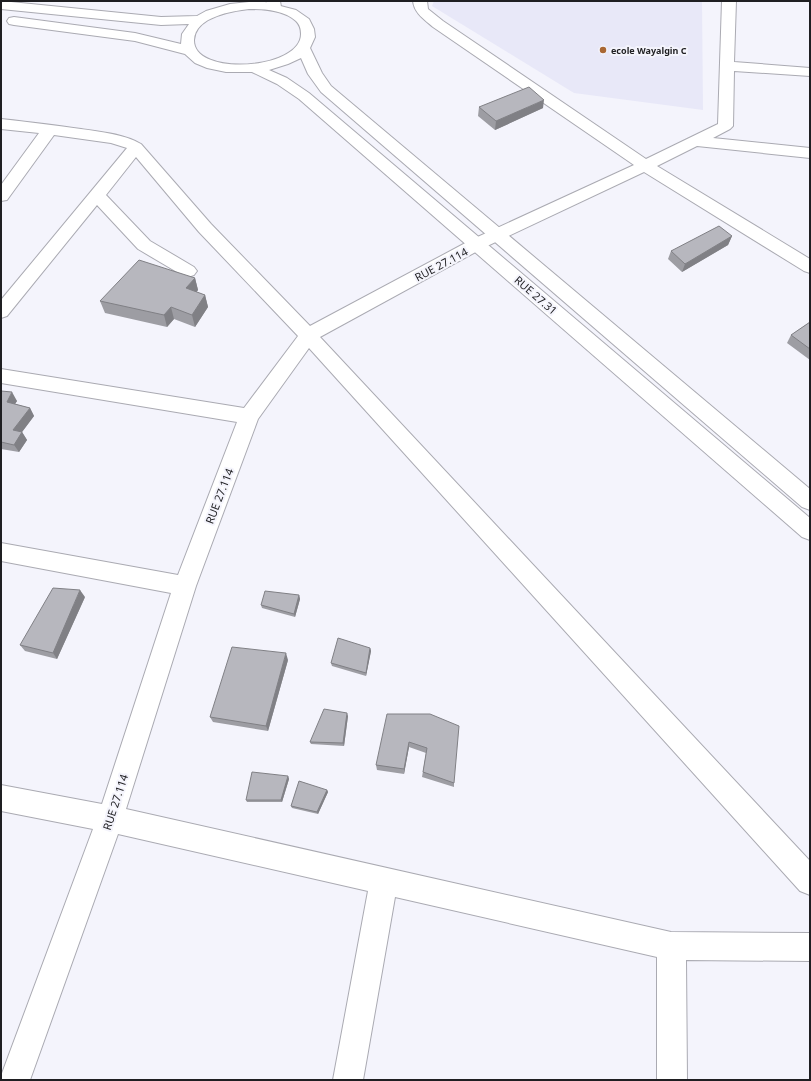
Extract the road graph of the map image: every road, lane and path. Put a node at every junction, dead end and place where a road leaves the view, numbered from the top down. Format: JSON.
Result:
{"nodes":[{"id":1,"x":420,"y":1,"type":"edge"},
{"id":2,"x":730,"y":1,"type":"edge"},
{"id":3,"x":273,"y":4,"type":"edge"},
{"id":4,"x":1,"y":5,"type":"edge"},
{"id":5,"x":1,"y":20,"type":"edge"},
{"id":6,"x":201,"y":20,"type":"junction"},
{"id":7,"x":303,"y":48,"type":"junction"},
{"id":8,"x":191,"y":51,"type":"junction"},
{"id":9,"x":727,"y":66,"type":"junction"},
{"id":10,"x":254,"y":68,"type":"junction"},
{"id":11,"x":810,"y":72,"type":"edge"},
{"id":12,"x":1,"y":124,"type":"edge"},
{"id":13,"x":50,"y":129,"type":"junction"},
{"id":14,"x":696,"y":141,"type":"junction"},
{"id":15,"x":136,"y":147,"type":"junction"},
{"id":16,"x":810,"y":153,"type":"edge"},
{"id":17,"x":645,"y":166,"type":"junction"},
{"id":18,"x":97,"y":195,"type":"junction"},
{"id":19,"x":1,"y":196,"type":"edge"},
{"id":20,"x":497,"y":235,"type":"junction"},
{"id":21,"x":477,"y":244,"type":"junction"},
{"id":22,"x":810,"y":267,"type":"edge"},
{"id":23,"x":188,"y":271,"type":"dead end"},
{"id":24,"x":1,"y":312,"type":"edge"},
{"id":25,"x":308,"y":335,"type":"junction"},
{"id":26,"x":1,"y":376,"type":"edge"},
{"id":27,"x":249,"y":416,"type":"junction"},
{"id":28,"x":810,"y":501,"type":"edge"},
{"id":29,"x":810,"y":531,"type":"edge"},
{"id":30,"x":1,"y":552,"type":"edge"},
{"id":31,"x":185,"y":586,"type":"junction"},
{"id":32,"x":1,"y":798,"type":"edge"},
{"id":33,"x":110,"y":819,"type":"junction"},
{"id":34,"x":384,"y":880,"type":"junction"},
{"id":35,"x":810,"y":880,"type":"edge"},
{"id":36,"x":671,"y":946,"type":"junction"},
{"id":37,"x":810,"y":947,"type":"edge"},
{"id":38,"x":15,"y":1080,"type":"edge"},
{"id":39,"x":348,"y":1080,"type":"edge"},
{"id":40,"x":672,"y":1080,"type":"edge"}],
"edges":[{"from":1,"to":17,"type":"street"},
{"from":2,"to":9,"type":"street"},
{"from":3,"to":6,"type":"street"},
{"from":3,"to":7,"type":"street"},
{"from":4,"to":6,"type":"street"},
{"from":5,"to":8,"type":"street"},
{"from":6,"to":8,"type":"street"},
{"from":7,"to":10,"type":"street"},
{"from":7,"to":20,"type":"street","name":"RUE 27.31"},
{"from":8,"to":10,"type":"street"},
{"from":9,"to":11,"type":"street"},
{"from":9,"to":14,"type":"street","name":"RUE 27.114"},
{"from":10,"to":21,"type":"street","name":"RUE 27.31"},
{"from":12,"to":13,"type":"street"},
{"from":13,"to":15,"type":"street"},
{"from":13,"to":19,"type":"street"},
{"from":14,"to":16,"type":"street"},
{"from":14,"to":17,"type":"street","name":"RUE 27.114"},
{"from":15,"to":18,"type":"street"},
{"from":15,"to":25,"type":"street"},
{"from":17,"to":20,"type":"street","name":"RUE 27.114"},
{"from":17,"to":22,"type":"street"},
{"from":18,"to":23,"type":"street"},
{"from":18,"to":24,"type":"street"},
{"from":20,"to":21,"type":"street","name":"RUE 27.114"},
{"from":20,"to":28,"type":"street","name":"RUE 27.31"},
{"from":21,"to":25,"type":"street","name":"RUE 27.114"},
{"from":21,"to":29,"type":"street","name":"RUE 27.31"},
{"from":25,"to":27,"type":"street","name":"RUE 27.114"},
{"from":25,"to":35,"type":"street"},
{"from":26,"to":27,"type":"street"},
{"from":27,"to":31,"type":"street","name":"RUE 27.114"},
{"from":30,"to":31,"type":"street"},
{"from":31,"to":33,"type":"street","name":"RUE 27.114"},
{"from":32,"to":33,"type":"street"},
{"from":33,"to":34,"type":"street"},
{"from":33,"to":38,"type":"street","name":"RUE 27.114"},
{"from":34,"to":36,"type":"street"},
{"from":34,"to":39,"type":"street"},
{"from":36,"to":37,"type":"street"},
{"from":36,"to":40,"type":"street"}]}
